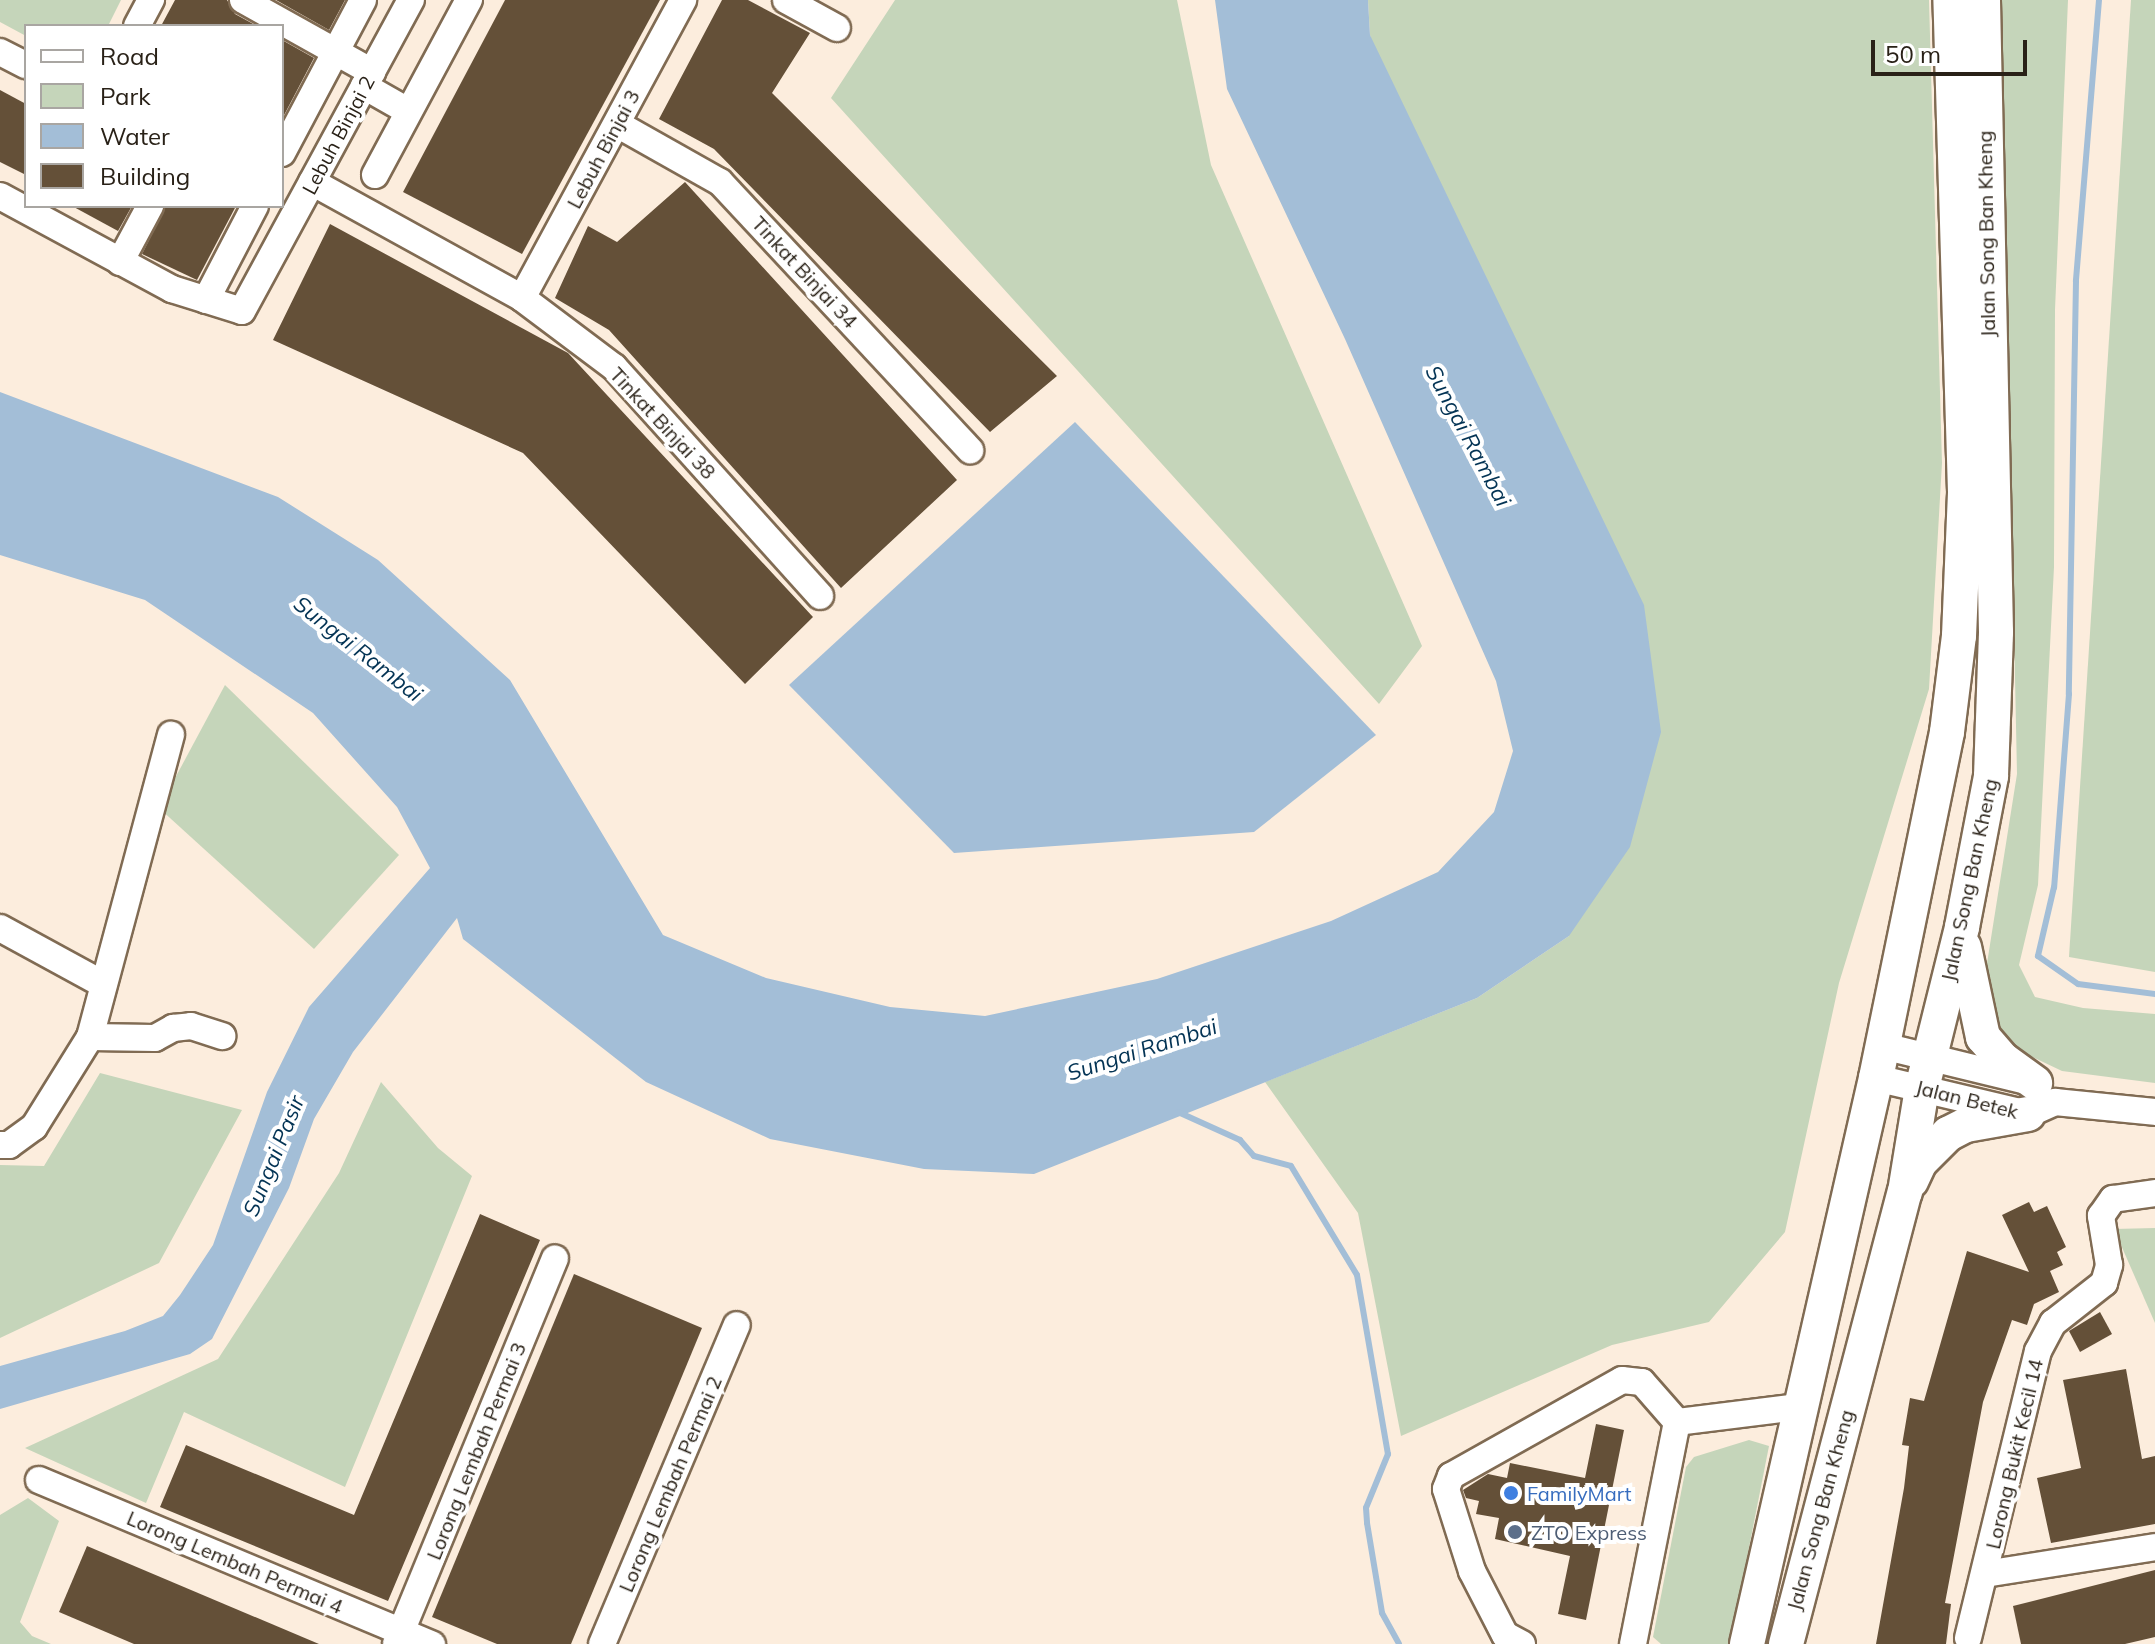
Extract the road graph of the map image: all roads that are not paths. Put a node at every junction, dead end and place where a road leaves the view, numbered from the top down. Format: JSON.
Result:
{"nodes":[{"id":1,"x":151,"y":0,"type":"edge"},
{"id":2,"x":363,"y":0,"type":"edge"},
{"id":3,"x":411,"y":0,"type":"edge"},
{"id":4,"x":469,"y":0,"type":"edge"},
{"id":5,"x":683,"y":0,"type":"edge"},
{"id":6,"x":786,"y":0,"type":"edge"},
{"id":7,"x":1950,"y":0,"type":"edge"},
{"id":8,"x":1983,"y":0,"type":"edge"},
{"id":9,"x":250,"y":8,"type":"edge"},
{"id":10,"x":138,"y":24,"type":"edge"},
{"id":11,"x":281,"y":24,"type":"edge"},
{"id":12,"x":284,"y":26,"type":"edge"},
{"id":13,"x":837,"y":28,"type":"dead end"},
{"id":14,"x":0,"y":52,"type":"edge"},
{"id":15,"x":335,"y":52,"type":"junction"},
{"id":16,"x":24,"y":64,"type":"edge"},
{"id":17,"x":368,"y":79,"type":"junction"},
{"id":18,"x":408,"y":111,"type":"junction"},
{"id":19,"x":617,"y":124,"type":"junction"},
{"id":20,"x":284,"y":149,"type":"edge"},
{"id":21,"x":375,"y":175,"type":"dead end"},
{"id":22,"x":312,"y":182,"type":"junction"},
{"id":23,"x":0,"y":196,"type":"edge"},
{"id":24,"x":24,"y":204,"type":"edge"},
{"id":25,"x":149,"y":208,"type":"edge"},
{"id":26,"x":254,"y":208,"type":"edge"},
{"id":27,"x":40,"y":210,"type":"edge"},
{"id":28,"x":120,"y":262,"type":"junction"},
{"id":29,"x":522,"y":298,"type":"junction"},
{"id":30,"x":206,"y":300,"type":"junction"},
{"id":31,"x":970,"y":450,"type":"dead end"},
{"id":32,"x":820,"y":596,"type":"dead end"},
{"id":33,"x":171,"y":735,"type":"dead end"},
{"id":34,"x":1962,"y":927,"type":"junction"},
{"id":35,"x":0,"y":928,"type":"edge"},
{"id":36,"x":101,"y":983,"type":"junction"},
{"id":37,"x":222,"y":1036,"type":"dead end"},
{"id":38,"x":90,"y":1037,"type":"junction"},
{"id":39,"x":1880,"y":1062,"type":"junction"},
{"id":40,"x":1926,"y":1072,"type":"junction"},
{"id":41,"x":2039,"y":1100,"type":"junction"},
{"id":42,"x":2155,"y":1112,"type":"edge"},
{"id":43,"x":0,"y":1145,"type":"edge"},
{"id":44,"x":1905,"y":1192,"type":"junction"},
{"id":45,"x":2155,"y":1193,"type":"edge"},
{"id":46,"x":555,"y":1259,"type":"dead end"},
{"id":47,"x":737,"y":1325,"type":"dead end"},
{"id":48,"x":1798,"y":1407,"type":"junction"},
{"id":49,"x":1677,"y":1422,"type":"junction"},
{"id":50,"x":39,"y":1480,"type":"dead end"},
{"id":51,"x":2155,"y":1547,"type":"edge"},
{"id":52,"x":1985,"y":1574,"type":"junction"},
{"id":53,"x":399,"y":1638,"type":"edge"},
{"id":54,"x":1968,"y":1638,"type":"dead end"},
{"id":55,"x":432,"y":1644,"type":"edge"},
{"id":56,"x":602,"y":1644,"type":"edge"},
{"id":57,"x":1522,"y":1644,"type":"edge"},
{"id":58,"x":1633,"y":1644,"type":"edge"},
{"id":59,"x":1747,"y":1644,"type":"edge"},
{"id":60,"x":1786,"y":1644,"type":"edge"}],
"edges":[{"from":1,"to":10,"type":"street"},
{"from":2,"to":15,"type":"street"},
{"from":3,"to":17,"type":"street","name":"Lebuh Binjai 2"},
{"from":4,"to":18,"type":"street"},
{"from":5,"to":19,"type":"street","name":"Lebuh Binjai 3"},
{"from":6,"to":13,"type":"street"},
{"from":7,"to":39,"type":"main road","name":"Jalan Song Ban Kheng"},
{"from":8,"to":34,"type":"main road","name":"Jalan Song Ban Kheng"},
{"from":9,"to":11,"type":"street"},
{"from":12,"to":15,"type":"street"},
{"from":14,"to":16,"type":"street"},
{"from":15,"to":17,"type":"street"},
{"from":15,"to":20,"type":"street"},
{"from":17,"to":18,"type":"street"},
{"from":17,"to":22,"type":"street","name":"Lebuh Binjai 2"},
{"from":18,"to":21,"type":"street"},
{"from":19,"to":29,"type":"street","name":"Lebuh Binjai 3"},
{"from":19,"to":31,"type":"street","name":"Tinkat Binjai 34"},
{"from":22,"to":29,"type":"street","name":"Tinkat Binjai 38"},
{"from":22,"to":30,"type":"street","name":"Lebuh Binjai 2"},
{"from":23,"to":24,"type":"street"},
{"from":25,"to":28,"type":"street"},
{"from":26,"to":30,"type":"street"},
{"from":27,"to":28,"type":"street"},
{"from":28,"to":30,"type":"street"},
{"from":29,"to":32,"type":"street","name":"Tinkat Binjai 38"},
{"from":33,"to":36,"type":"street"},
{"from":34,"to":40,"type":"main road","name":"Jalan Song Ban Kheng"},
{"from":34,"to":41,"type":"main road"},
{"from":35,"to":36,"type":"street"},
{"from":36,"to":38,"type":"street"},
{"from":37,"to":38,"type":"street"},
{"from":38,"to":43,"type":"street"},
{"from":39,"to":40,"type":"street","name":"Jalan Betek"},
{"from":39,"to":48,"type":"main road","name":"Jalan Song Ban Kheng"},
{"from":40,"to":41,"type":"street","name":"Jalan Betek"},
{"from":40,"to":44,"type":"main road","name":"Jalan Song Ban Kheng"},
{"from":41,"to":42,"type":"street","name":"Jalan Betek"},
{"from":41,"to":44,"type":"main road"},
{"from":44,"to":60,"type":"main road","name":"Jalan Song Ban Kheng"},
{"from":45,"to":52,"type":"street","name":"Lorong Bukit Kecil 14"},
{"from":46,"to":53,"type":"street","name":"Lorong Lembah Permai 3"},
{"from":47,"to":56,"type":"street","name":"Lorong Lembah Permai 2"},
{"from":48,"to":49,"type":"street"},
{"from":48,"to":59,"type":"main road","name":"Jalan Song Ban Kheng"},
{"from":49,"to":57,"type":"street"},
{"from":49,"to":58,"type":"street"},
{"from":50,"to":53,"type":"street","name":"Lorong Lembah Permai 4"},
{"from":51,"to":52,"type":"street"},
{"from":52,"to":54,"type":"street","name":"Lorong Bukit Kecil 14"},
{"from":53,"to":55,"type":"street","name":"Lorong Lembah Permai 4"}]}
